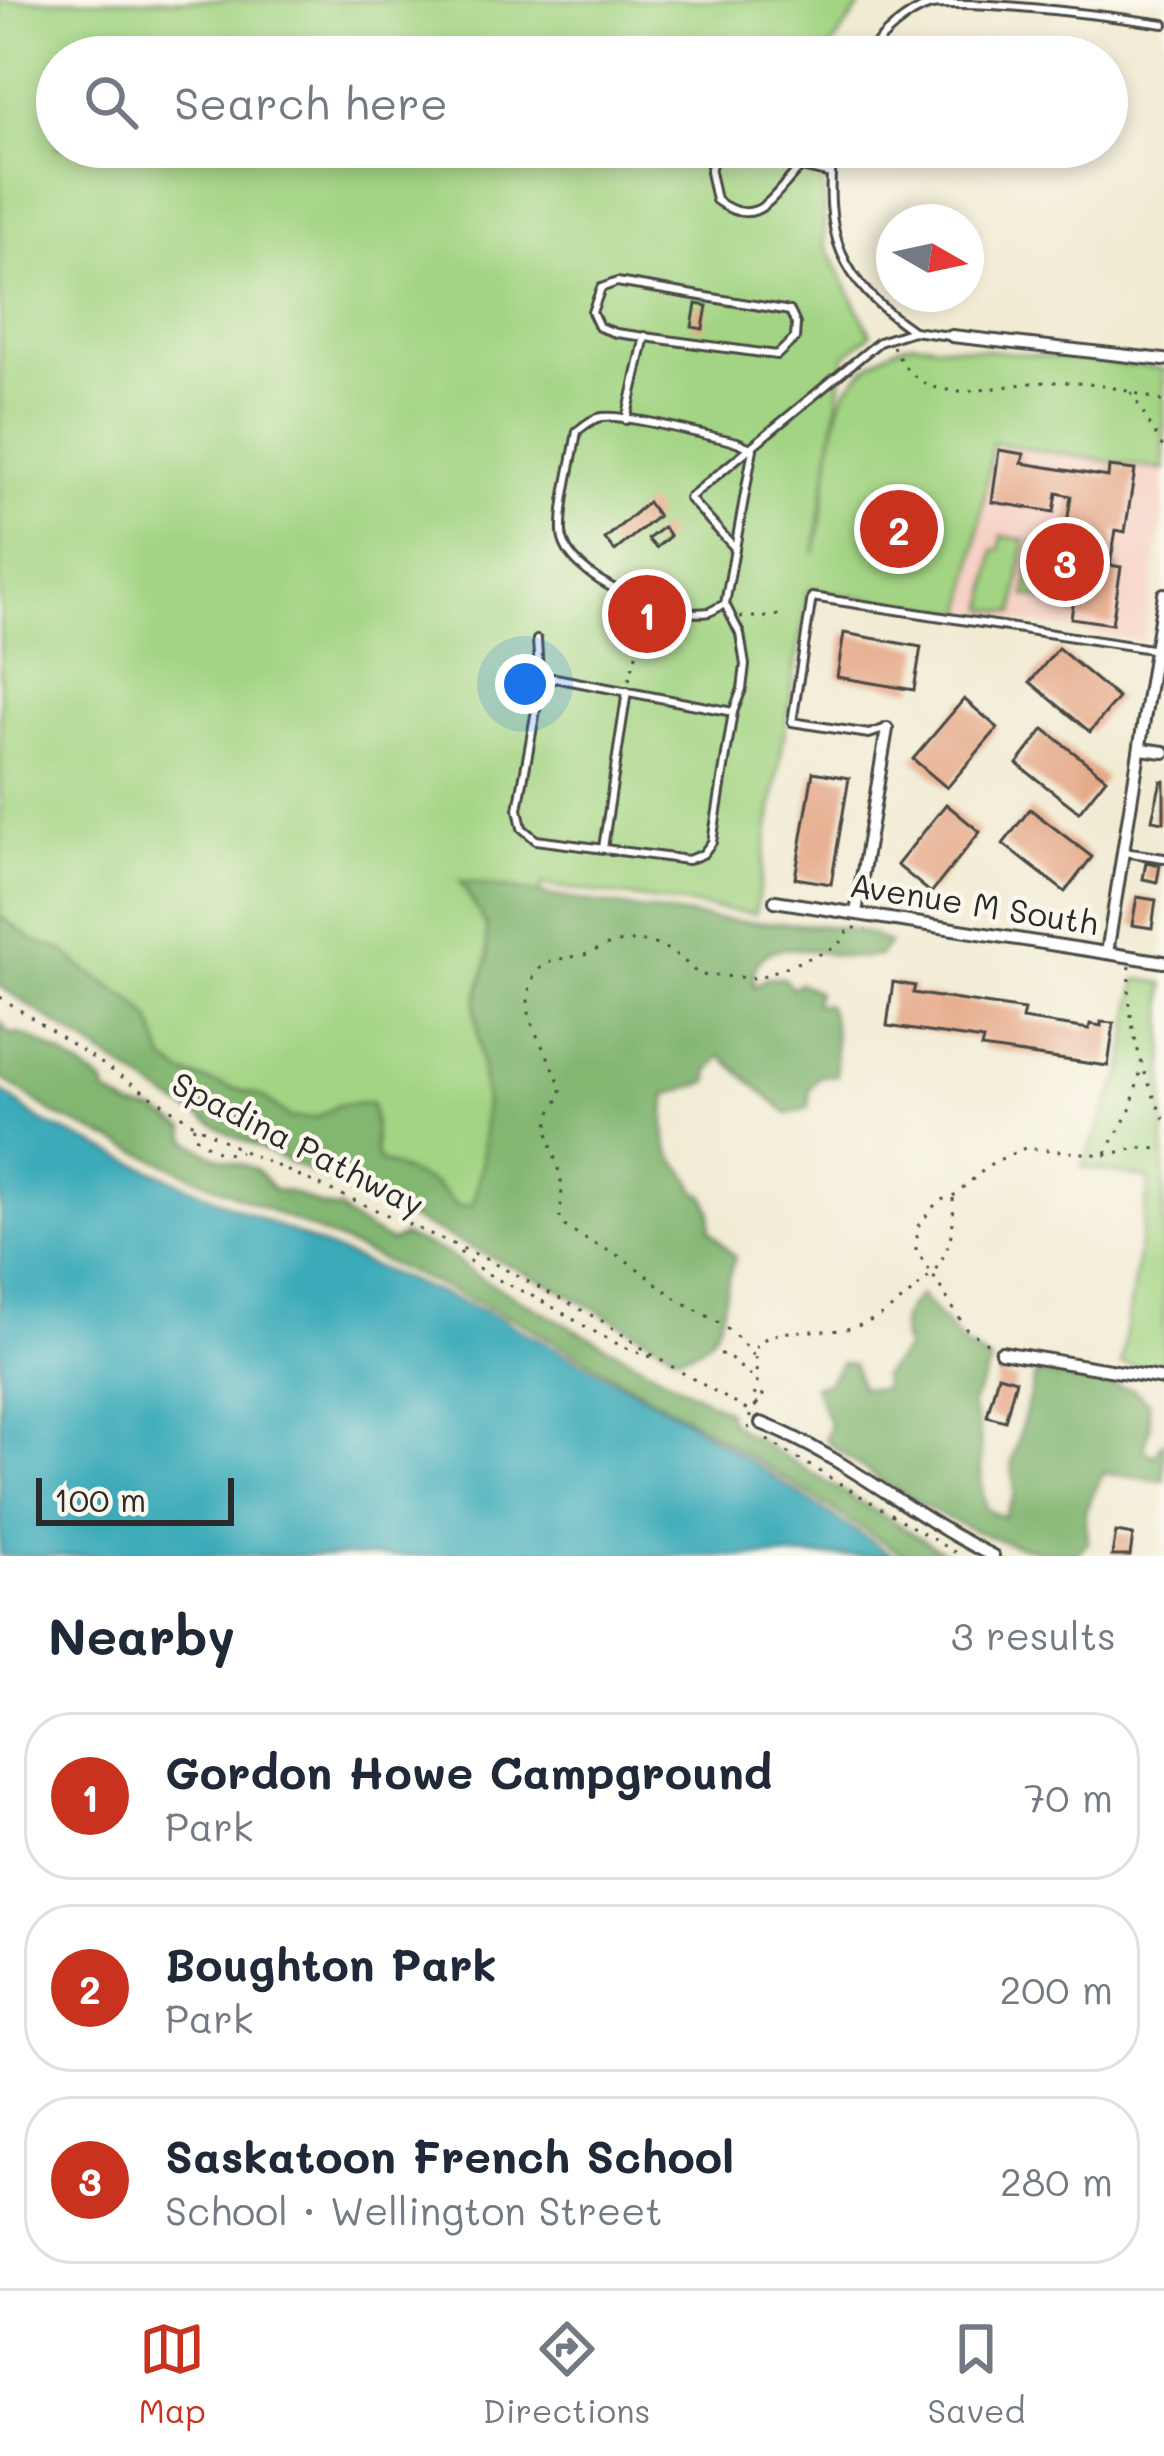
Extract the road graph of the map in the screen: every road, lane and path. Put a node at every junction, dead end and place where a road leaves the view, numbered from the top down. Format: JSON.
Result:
{"nodes":[{"id":1,"x":1164,"y":24,"type":"edge"},
{"id":2,"x":888,"y":36,"type":"edge"},
{"id":3,"x":711,"y":168,"type":"edge"},
{"id":4,"x":799,"y":168,"type":"edge"},
{"id":5,"x":808,"y":168,"type":"edge"},
{"id":6,"x":831,"y":168,"type":"edge"},
{"id":7,"x":830,"y":174,"type":"junction"},
{"id":8,"x":913,"y":331,"type":"junction"},
{"id":9,"x":645,"y":336,"type":"junction"},
{"id":10,"x":952,"y":336,"type":"joint"},
{"id":11,"x":890,"y":339,"type":"junction"},
{"id":12,"x":1164,"y":360,"type":"edge"},
{"id":13,"x":1130,"y":390,"type":"junction"},
{"id":14,"x":1164,"y":402,"type":"edge"},
{"id":15,"x":626,"y":420,"type":"junction"},
{"id":16,"x":1164,"y":448,"type":"edge"},
{"id":17,"x":754,"y":449,"type":"junction"},
{"id":18,"x":735,"y":548,"type":"junction"},
{"id":19,"x":1164,"y":594,"type":"edge"},
{"id":20,"x":650,"y":602,"type":"junction"},
{"id":21,"x":725,"y":604,"type":"junction"},
{"id":22,"x":781,"y":613,"type":"dead end"},
{"id":23,"x":733,"y":619,"type":"junction"},
{"id":24,"x":537,"y":640,"type":"dead end"},
{"id":25,"x":1160,"y":651,"type":"edge"},
{"id":26,"x":540,"y":688,"type":"junction"},
{"id":27,"x":627,"y":691,"type":"junction"},
{"id":28,"x":733,"y":712,"type":"junction"},
{"id":29,"x":887,"y":728,"type":"joint"},
{"id":30,"x":1141,"y":749,"type":"junction"},
{"id":31,"x":1164,"y":752,"type":"edge"},
{"id":32,"x":602,"y":850,"type":"junction"},
{"id":33,"x":1124,"y":852,"type":"junction"},
{"id":34,"x":1164,"y":858,"type":"edge"},
{"id":35,"x":775,"y":901,"type":"dead end"},
{"id":36,"x":856,"y":913,"type":"junction"},
{"id":37,"x":869,"y":915,"type":"junction"},
{"id":38,"x":1107,"y":952,"type":"junction"},
{"id":39,"x":1130,"y":956,"type":"junction"},
{"id":40,"x":1164,"y":962,"type":"edge"},
{"id":41,"x":0,"y":998,"type":"edge"},
{"id":42,"x":1141,"y":1070,"type":"junction"},
{"id":43,"x":1164,"y":1119,"type":"edge"},
{"id":44,"x":194,"y":1124,"type":"junction"},
{"id":45,"x":1164,"y":1149,"type":"edge"},
{"id":46,"x":244,"y":1151,"type":"junction"},
{"id":47,"x":1105,"y":1155,"type":"junction"},
{"id":48,"x":953,"y":1196,"type":"junction"},
{"id":49,"x":457,"y":1249,"type":"junction"},
{"id":50,"x":932,"y":1274,"type":"junction"},
{"id":51,"x":1001,"y":1352,"type":"joint"},
{"id":52,"x":720,"y":1354,"type":"dead end"},
{"id":53,"x":754,"y":1356,"type":"junction"},
{"id":54,"x":657,"y":1358,"type":"junction"},
{"id":55,"x":1164,"y":1379,"type":"edge"},
{"id":56,"x":758,"y":1384,"type":"junction"},
{"id":57,"x":750,"y":1413,"type":"junction"},
{"id":58,"x":761,"y":1423,"type":"dead end"},
{"id":59,"x":748,"y":1428,"type":"dead end"},
{"id":60,"x":778,"y":1430,"type":"junction"},
{"id":61,"x":765,"y":1439,"type":"dead end"},
{"id":62,"x":961,"y":1556,"type":"edge"},
{"id":63,"x":993,"y":1556,"type":"edge"}],
"edges":[{"from":1,"to":2,"type":"lane"},
{"from":3,"to":4,"type":"lane"},
{"from":5,"to":7,"type":"lane"},
{"from":6,"to":7,"type":"lane"},
{"from":7,"to":8,"type":"lane"},
{"from":8,"to":10,"type":"lane"},
{"from":8,"to":11,"type":"lane"},
{"from":9,"to":9,"type":"lane"},
{"from":9,"to":15,"type":"lane"},
{"from":10,"to":12,"type":"street"},
{"from":11,"to":13,"type":"path"},
{"from":11,"to":17,"type":"lane"},
{"from":13,"to":14,"type":"path"},
{"from":13,"to":16,"type":"path"},
{"from":15,"to":17,"type":"lane"},
{"from":15,"to":20,"type":"lane"},
{"from":17,"to":18,"type":"lane"},
{"from":17,"to":18,"type":"lane"},
{"from":18,"to":21,"type":"lane"},
{"from":19,"to":25,"type":"street"},
{"from":20,"to":21,"type":"lane"},
{"from":20,"to":27,"type":"path"},
{"from":21,"to":23,"type":"lane"},
{"from":22,"to":23,"type":"path"},
{"from":23,"to":28,"type":"lane"},
{"from":24,"to":26,"type":"lane"},
{"from":25,"to":29,"type":"lane"},
{"from":25,"to":30,"type":"street"},
{"from":26,"to":27,"type":"lane"},
{"from":26,"to":32,"type":"lane"},
{"from":27,"to":28,"type":"lane"},
{"from":27,"to":32,"type":"lane"},
{"from":28,"to":32,"type":"lane"},
{"from":29,"to":36,"type":"street"},
{"from":30,"to":31,"type":"street"},
{"from":30,"to":33,"type":"street"},
{"from":33,"to":34,"type":"lane"},
{"from":33,"to":38,"type":"street"},
{"from":35,"to":36,"type":"street","name":"Avenue M South"},
{"from":36,"to":37,"type":"street","name":"Avenue M South"},
{"from":37,"to":38,"type":"street","name":"Avenue M South"},
{"from":37,"to":53,"type":"path"},
{"from":38,"to":39,"type":"street","name":"Avenue M South"},
{"from":39,"to":40,"type":"street","name":"Avenue M South"},
{"from":39,"to":42,"type":"path"},
{"from":41,"to":44,"type":"path","name":"Spadina Pathway"},
{"from":42,"to":43,"type":"path"},
{"from":42,"to":47,"type":"path"},
{"from":44,"to":46,"type":"path","name":"Spadina Pathway"},
{"from":44,"to":46,"type":"path"},
{"from":45,"to":47,"type":"path"},
{"from":46,"to":49,"type":"path","name":"Spadina Pathway"},
{"from":47,"to":48,"type":"path"},
{"from":48,"to":50,"type":"path"},
{"from":48,"to":50,"type":"path"},
{"from":49,"to":54,"type":"path","name":"Spadina Pathway"},
{"from":49,"to":54,"type":"path","name":"Spadina Pathway"},
{"from":50,"to":51,"type":"path"},
{"from":50,"to":53,"type":"path"},
{"from":51,"to":55,"type":"street"},
{"from":52,"to":56,"type":"path"},
{"from":53,"to":56,"type":"path"},
{"from":54,"to":57,"type":"path","name":"Spadina Pathway"},
{"from":56,"to":57,"type":"path"},
{"from":57,"to":59,"type":"path"},
{"from":57,"to":60,"type":"path","name":"Spadina Pathway"},
{"from":58,"to":60,"type":"street"},
{"from":60,"to":63,"type":"street"},
{"from":61,"to":62,"type":"path"}]}
